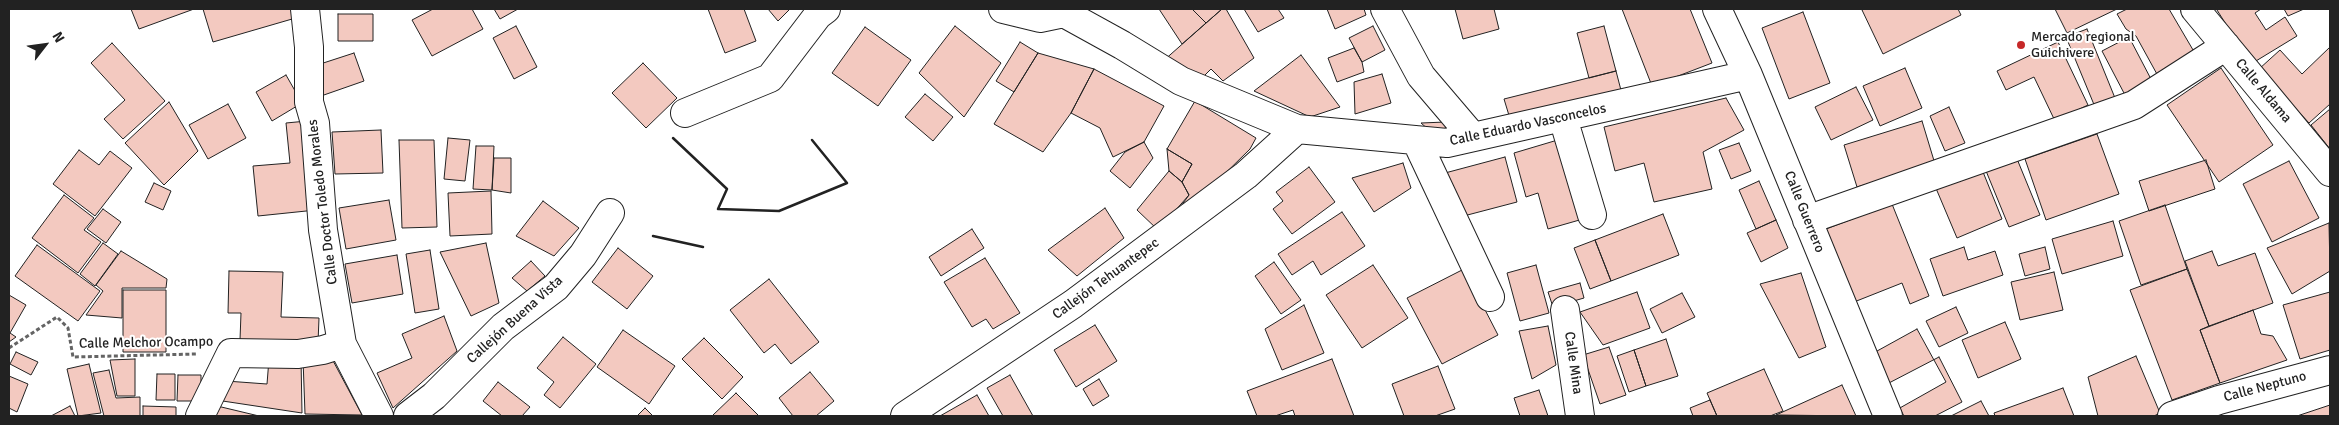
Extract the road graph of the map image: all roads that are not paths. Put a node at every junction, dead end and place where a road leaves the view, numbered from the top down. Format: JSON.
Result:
{"nodes":[{"id":1,"x":305,"y":9,"type":"edge"},
{"id":2,"x":826,"y":9,"type":"edge"},
{"id":3,"x":1003,"y":9,"type":"edge"},
{"id":4,"x":1385,"y":9,"type":"edge"},
{"id":5,"x":1718,"y":9,"type":"edge"},
{"id":6,"x":2195,"y":9,"type":"edge"},
{"id":7,"x":1068,"y":11,"type":"edge"},
{"id":8,"x":2226,"y":46,"type":"junction"},
{"id":9,"x":1748,"y":75,"type":"junction"},
{"id":10,"x":685,"y":113,"type":"dead end"},
{"id":11,"x":1563,"y":118,"type":"junction"},
{"id":12,"x":1296,"y":128,"type":"junction"},
{"id":13,"x":1472,"y":137,"type":"junction"},
{"id":14,"x":1416,"y":140,"type":"junction"},
{"id":15,"x":2330,"y":172,"type":"edge"},
{"id":16,"x":610,"y":214,"type":"dead end"},
{"id":17,"x":1592,"y":216,"type":"dead end"},
{"id":18,"x":1807,"y":220,"type":"junction"},
{"id":19,"x":1490,"y":297,"type":"dead end"},
{"id":20,"x":1565,"y":310,"type":"dead end"},
{"id":21,"x":342,"y":344,"type":"junction"},
{"id":22,"x":2330,"y":370,"type":"edge"},
{"id":23,"x":2222,"y":408,"type":"edge"},
{"id":24,"x":200,"y":416,"type":"edge"},
{"id":25,"x":379,"y":416,"type":"edge"},
{"id":26,"x":408,"y":416,"type":"edge"},
{"id":27,"x":905,"y":416,"type":"edge"},
{"id":28,"x":1580,"y":416,"type":"edge"},
{"id":29,"x":1888,"y":416,"type":"edge"},
{"id":30,"x":2172,"y":416,"type":"edge"}],
"edges":[{"from":1,"to":21,"type":"street","name":"Calle Doctor Toledo Morales"},
{"from":2,"to":10,"type":"street"},
{"from":3,"to":7,"type":"street"},
{"from":4,"to":13,"type":"street"},
{"from":5,"to":9,"type":"street","name":"Calle Guerrero"},
{"from":6,"to":8,"type":"street","name":"Calle Aldama"},
{"from":7,"to":12,"type":"street","name":"Calle Eduardo Vasconcelos"},
{"from":8,"to":15,"type":"street","name":"Calle Aldama"},
{"from":8,"to":18,"type":"street"},
{"from":9,"to":11,"type":"street","name":"Calle Eduardo Vasconcelos"},
{"from":9,"to":18,"type":"street","name":"Calle Guerrero"},
{"from":11,"to":13,"type":"street","name":"Calle Eduardo Vasconcelos"},
{"from":11,"to":17,"type":"street"},
{"from":12,"to":14,"type":"street","name":"Calle Eduardo Vasconcelos"},
{"from":12,"to":27,"type":"street","name":"Callejón Tehuantepec"},
{"from":13,"to":14,"type":"street","name":"Calle Eduardo Vasconcelos"},
{"from":14,"to":19,"type":"street"},
{"from":16,"to":26,"type":"street","name":"Callejón Buena Vista"},
{"from":18,"to":29,"type":"street","name":"Calle Guerrero"},
{"from":20,"to":28,"type":"street","name":"Calle Mina"},
{"from":21,"to":24,"type":"street"},
{"from":21,"to":25,"type":"street","name":"Calle Doctor Toledo Morales"},
{"from":22,"to":23,"type":"street","name":"Calle Neptuno"},
{"from":23,"to":30,"type":"street","name":"Calle Neptuno"}]}
